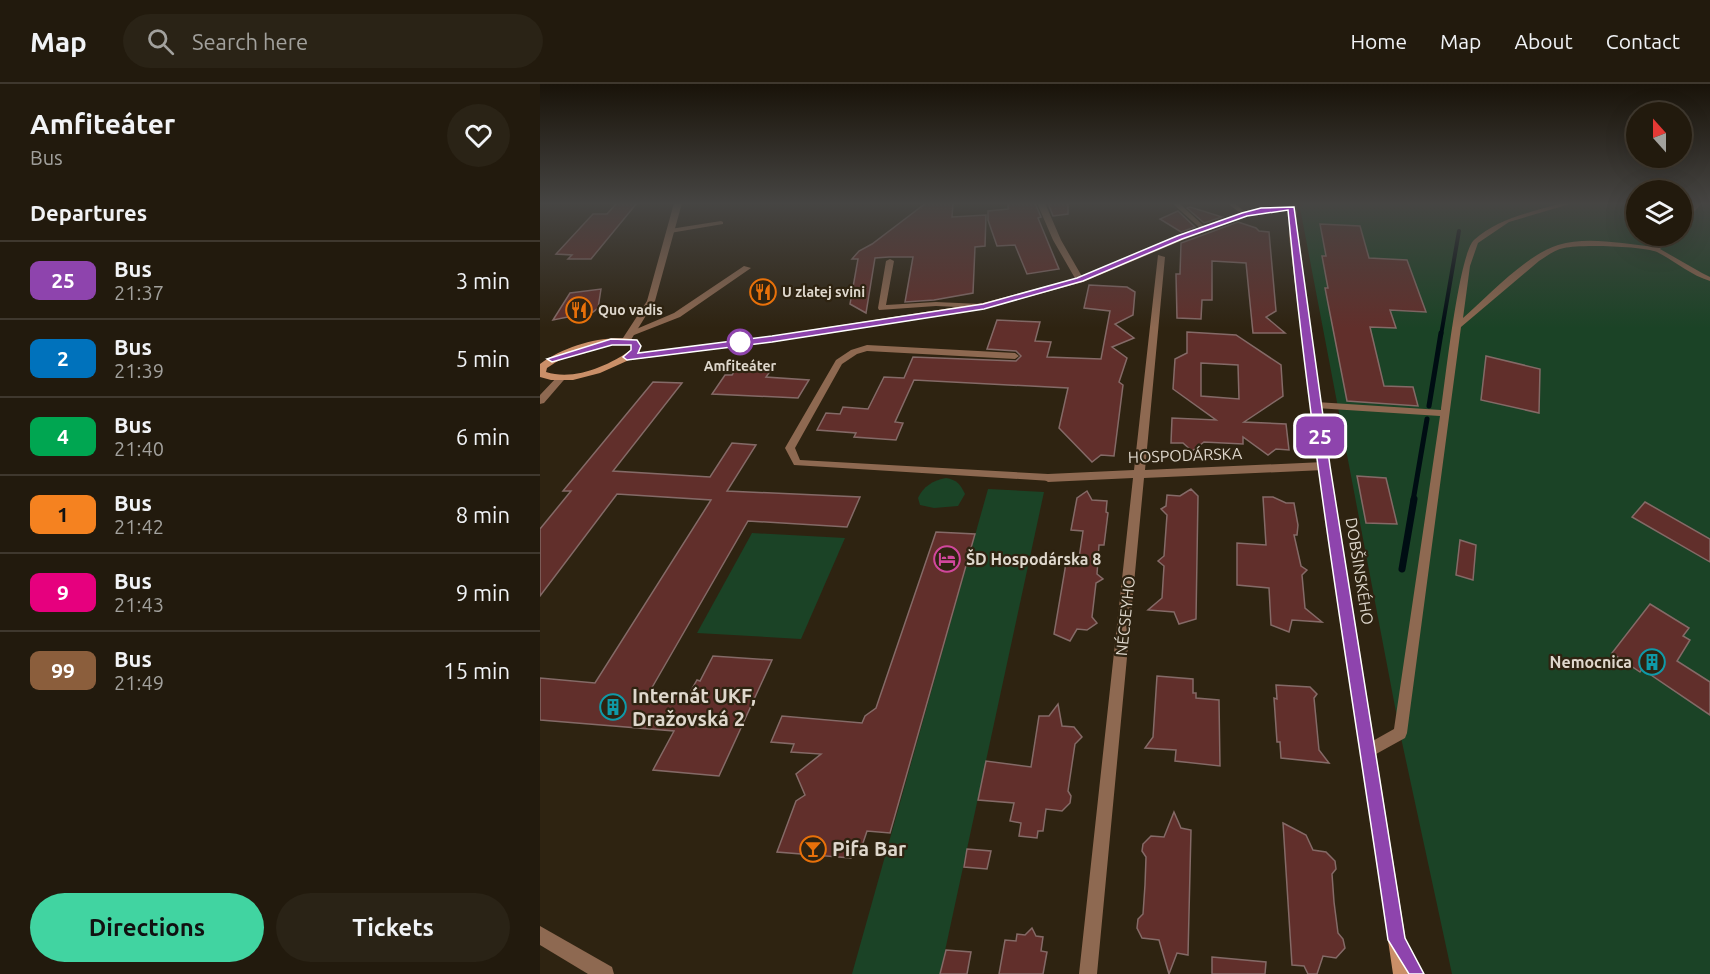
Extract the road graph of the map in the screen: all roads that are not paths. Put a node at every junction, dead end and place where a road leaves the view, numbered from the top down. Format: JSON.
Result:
{"nodes":[{"id":1,"x":666,"y":245,"type":"edge"},
{"id":2,"x":1060,"y":245,"type":"edge"},
{"id":3,"x":1164,"y":245,"type":"edge"},
{"id":4,"x":1294,"y":245,"type":"edge"},
{"id":5,"x":1474,"y":245,"type":"edge"},
{"id":6,"x":1573,"y":245,"type":"edge"},
{"id":7,"x":1602,"y":245,"type":"edge"},
{"id":8,"x":1659,"y":246,"type":"edge"},
{"id":9,"x":1656,"y":249,"type":"junction"},
{"id":10,"x":1161,"y":257,"type":"dead end"},
{"id":11,"x":890,"y":261,"type":"dead end"},
{"id":12,"x":747,"y":268,"type":"dead end"},
{"id":13,"x":1710,"y":279,"type":"edge"},
{"id":14,"x":1080,"y":280,"type":"junction"},
{"id":15,"x":984,"y":306,"type":"junction"},
{"id":16,"x":1457,"y":327,"type":"junction"},
{"id":17,"x":629,"y":337,"type":"junction"},
{"id":18,"x":1016,"y":356,"type":"dead end"},
{"id":19,"x":627,"y":357,"type":"junction"},
{"id":20,"x":541,"y":367,"type":"edge"},
{"id":21,"x":560,"y":378,"type":"junction"},
{"id":22,"x":540,"y":401,"type":"edge"},
{"id":23,"x":1316,"y":405,"type":"junction"},
{"id":24,"x":1445,"y":413,"type":"junction"},
{"id":25,"x":1324,"y":466,"type":"junction"},
{"id":26,"x":1139,"y":474,"type":"junction"},
{"id":27,"x":1048,"y":478,"type":"joint"},
{"id":28,"x":1367,"y":752,"type":"junction"},
{"id":29,"x":540,"y":935,"type":"edge"},
{"id":30,"x":1396,"y":940,"type":"junction"},
{"id":31,"x":605,"y":974,"type":"edge"},
{"id":32,"x":1088,"y":974,"type":"edge"},
{"id":33,"x":1402,"y":974,"type":"edge"},
{"id":34,"x":1415,"y":974,"type":"edge"}],
"edges":[{"from":1,"to":17,"type":"street"},
{"from":2,"to":14,"type":"street"},
{"from":3,"to":14,"type":"street"},
{"from":4,"to":23,"type":"street","name":"DOBŠINSKÉHO"},
{"from":5,"to":16,"type":"lane"},
{"from":6,"to":16,"type":"lane"},
{"from":7,"to":9,"type":"lane"},
{"from":8,"to":9,"type":"lane"},
{"from":9,"to":13,"type":"lane"},
{"from":10,"to":26,"type":"street","name":"NÉCSEYHO"},
{"from":11,"to":15,"type":"lane"},
{"from":12,"to":17,"type":"lane"},
{"from":14,"to":15,"type":"street"},
{"from":15,"to":19,"type":"street"},
{"from":16,"to":24,"type":"lane"},
{"from":17,"to":19,"type":"street"},
{"from":17,"to":20,"type":"street"},
{"from":18,"to":27,"type":"lane"},
{"from":19,"to":21,"type":"street"},
{"from":20,"to":21,"type":"street"},
{"from":21,"to":22,"type":"street"},
{"from":23,"to":24,"type":"lane"},
{"from":23,"to":25,"type":"street","name":"DOBŠINSKÉHO"},
{"from":24,"to":28,"type":"lane"},
{"from":25,"to":26,"type":"street","name":"HOSPODÁRSKA"},
{"from":25,"to":28,"type":"street","name":"DOBŠINSKÉHO"},
{"from":26,"to":27,"type":"street","name":"HOSPODÁRSKA"},
{"from":26,"to":32,"type":"street","name":"NÉCSEYHO"},
{"from":28,"to":30,"type":"street","name":"DOBŠINSKÉHO"},
{"from":29,"to":31,"type":"street"},
{"from":30,"to":33,"type":"street","name":"DOBŠINSKÉHO"},
{"from":30,"to":34,"type":"street","name":"DOBŠINSKÉHO"}]}
